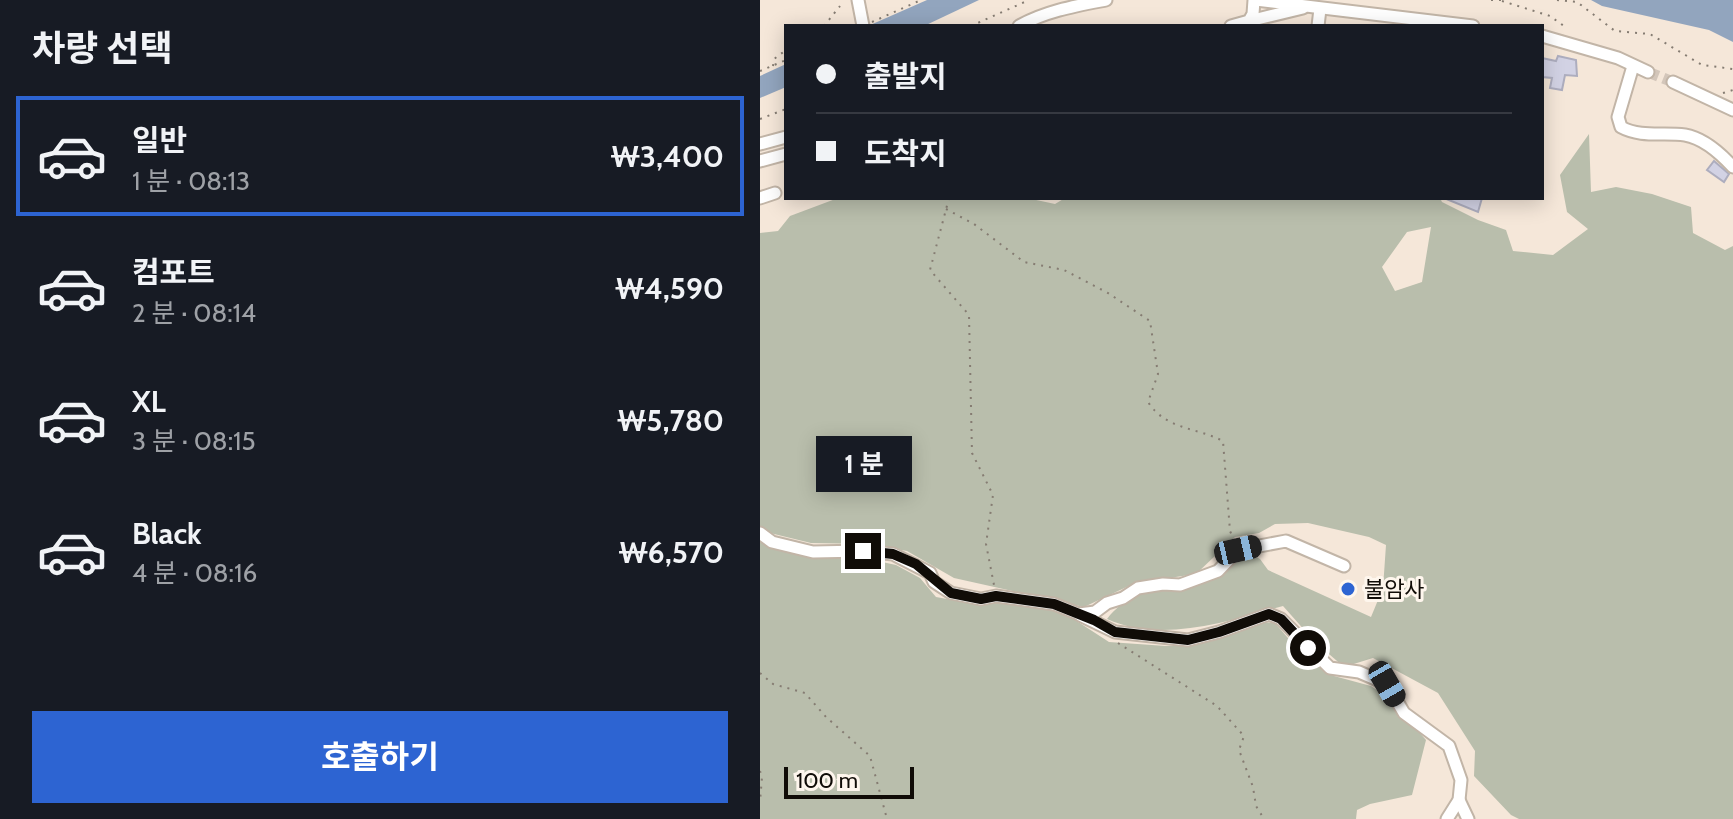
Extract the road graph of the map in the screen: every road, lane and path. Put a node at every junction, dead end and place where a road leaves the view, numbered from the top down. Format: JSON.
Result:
{"nodes":[{"id":1,"x":921,"y":0,"type":"edge"},
{"id":2,"x":1029,"y":0,"type":"edge"},
{"id":3,"x":1106,"y":0,"type":"edge"},
{"id":4,"x":1255,"y":0,"type":"edge"},
{"id":5,"x":1491,"y":0,"type":"edge"},
{"id":6,"x":1557,"y":0,"type":"edge"},
{"id":7,"x":1504,"y":1,"type":"edge"},
{"id":8,"x":859,"y":3,"type":"edge"},
{"id":9,"x":840,"y":6,"type":"dead end"},
{"id":10,"x":1306,"y":7,"type":"junction"},
{"id":11,"x":1320,"y":9,"type":"junction"},
{"id":12,"x":1375,"y":21,"type":"edge"},
{"id":13,"x":1402,"y":22,"type":"edge"},
{"id":14,"x":826,"y":24,"type":"edge"},
{"id":15,"x":864,"y":24,"type":"edge"},
{"id":16,"x":868,"y":24,"type":"edge"},
{"id":17,"x":975,"y":24,"type":"edge"},
{"id":18,"x":1024,"y":24,"type":"edge"},
{"id":19,"x":1241,"y":24,"type":"edge"},
{"id":20,"x":1318,"y":24,"type":"edge"},
{"id":21,"x":1438,"y":24,"type":"edge"},
{"id":22,"x":1564,"y":26,"type":"dead end"},
{"id":23,"x":1544,"y":37,"type":"edge"},
{"id":24,"x":784,"y":52,"type":"edge"},
{"id":25,"x":784,"y":61,"type":"edge"},
{"id":26,"x":773,"y":66,"type":"junction"},
{"id":27,"x":1633,"y":66,"type":"junction"},
{"id":28,"x":1733,"y":69,"type":"edge"},
{"id":29,"x":760,"y":71,"type":"edge"},
{"id":30,"x":1648,"y":72,"type":"tunnel mouth"},
{"id":31,"x":1673,"y":82,"type":"tunnel mouth"},
{"id":32,"x":1733,"y":90,"type":"edge"},
{"id":33,"x":1720,"y":94,"type":"dead end"},
{"id":34,"x":784,"y":110,"type":"edge"},
{"id":35,"x":1733,"y":110,"type":"edge"},
{"id":36,"x":760,"y":119,"type":"edge"},
{"id":37,"x":784,"y":138,"type":"edge"},
{"id":38,"x":760,"y":144,"type":"edge"},
{"id":39,"x":784,"y":155,"type":"edge"},
{"id":40,"x":760,"y":161,"type":"edge"},
{"id":41,"x":1733,"y":167,"type":"edge"},
{"id":42,"x":775,"y":193,"type":"dead end"},
{"id":43,"x":760,"y":198,"type":"edge"},
{"id":44,"x":948,"y":200,"type":"edge"},
{"id":45,"x":946,"y":209,"type":"junction"},
{"id":46,"x":760,"y":533,"type":"edge"},
{"id":47,"x":1238,"y":550,"type":"junction"},
{"id":48,"x":1344,"y":566,"type":"dead end"},
{"id":49,"x":996,"y":596,"type":"junction"},
{"id":50,"x":1079,"y":614,"type":"junction"},
{"id":51,"x":1118,"y":643,"type":"dead end"},
{"id":52,"x":760,"y":673,"type":"edge"},
{"id":53,"x":760,"y":771,"type":"edge"},
{"id":54,"x":1459,"y":800,"type":"junction"},
{"id":55,"x":760,"y":802,"type":"edge"},
{"id":56,"x":887,"y":819,"type":"edge"},
{"id":57,"x":1264,"y":819,"type":"edge"},
{"id":58,"x":1447,"y":819,"type":"edge"},
{"id":59,"x":1468,"y":819,"type":"edge"}],
"edges":[{"from":1,"to":16,"type":"path"},
{"from":2,"to":17,"type":"path"},
{"from":3,"to":18,"type":"street"},
{"from":4,"to":10,"type":"street"},
{"from":4,"to":19,"type":"street"},
{"from":5,"to":7,"type":"path"},
{"from":6,"to":28,"type":"path"},
{"from":7,"to":22,"type":"path"},
{"from":8,"to":15,"type":"street"},
{"from":9,"to":14,"type":"path"},
{"from":10,"to":11,"type":"street"},
{"from":10,"to":19,"type":"street"},
{"from":11,"to":12,"type":"street"},
{"from":11,"to":20,"type":"street"},
{"from":12,"to":13,"type":"street"},
{"from":13,"to":21,"type":"street"},
{"from":23,"to":27,"type":"street"},
{"from":24,"to":26,"type":"path"},
{"from":25,"to":26,"type":"path"},
{"from":26,"to":29,"type":"path"},
{"from":27,"to":30,"type":"street"},
{"from":27,"to":41,"type":"street"},
{"from":31,"to":35,"type":"street"},
{"from":32,"to":33,"type":"path"},
{"from":34,"to":36,"type":"path"},
{"from":37,"to":38,"type":"street"},
{"from":39,"to":40,"type":"street"},
{"from":42,"to":43,"type":"street"},
{"from":44,"to":45,"type":"path"},
{"from":45,"to":47,"type":"path"},
{"from":45,"to":49,"type":"path"},
{"from":46,"to":49,"type":"street"},
{"from":47,"to":48,"type":"street"},
{"from":47,"to":50,"type":"street"},
{"from":49,"to":50,"type":"street"},
{"from":50,"to":54,"type":"street"},
{"from":51,"to":57,"type":"path"},
{"from":52,"to":56,"type":"path"},
{"from":53,"to":55,"type":"path"},
{"from":54,"to":58,"type":"street"},
{"from":54,"to":59,"type":"street"}]}
